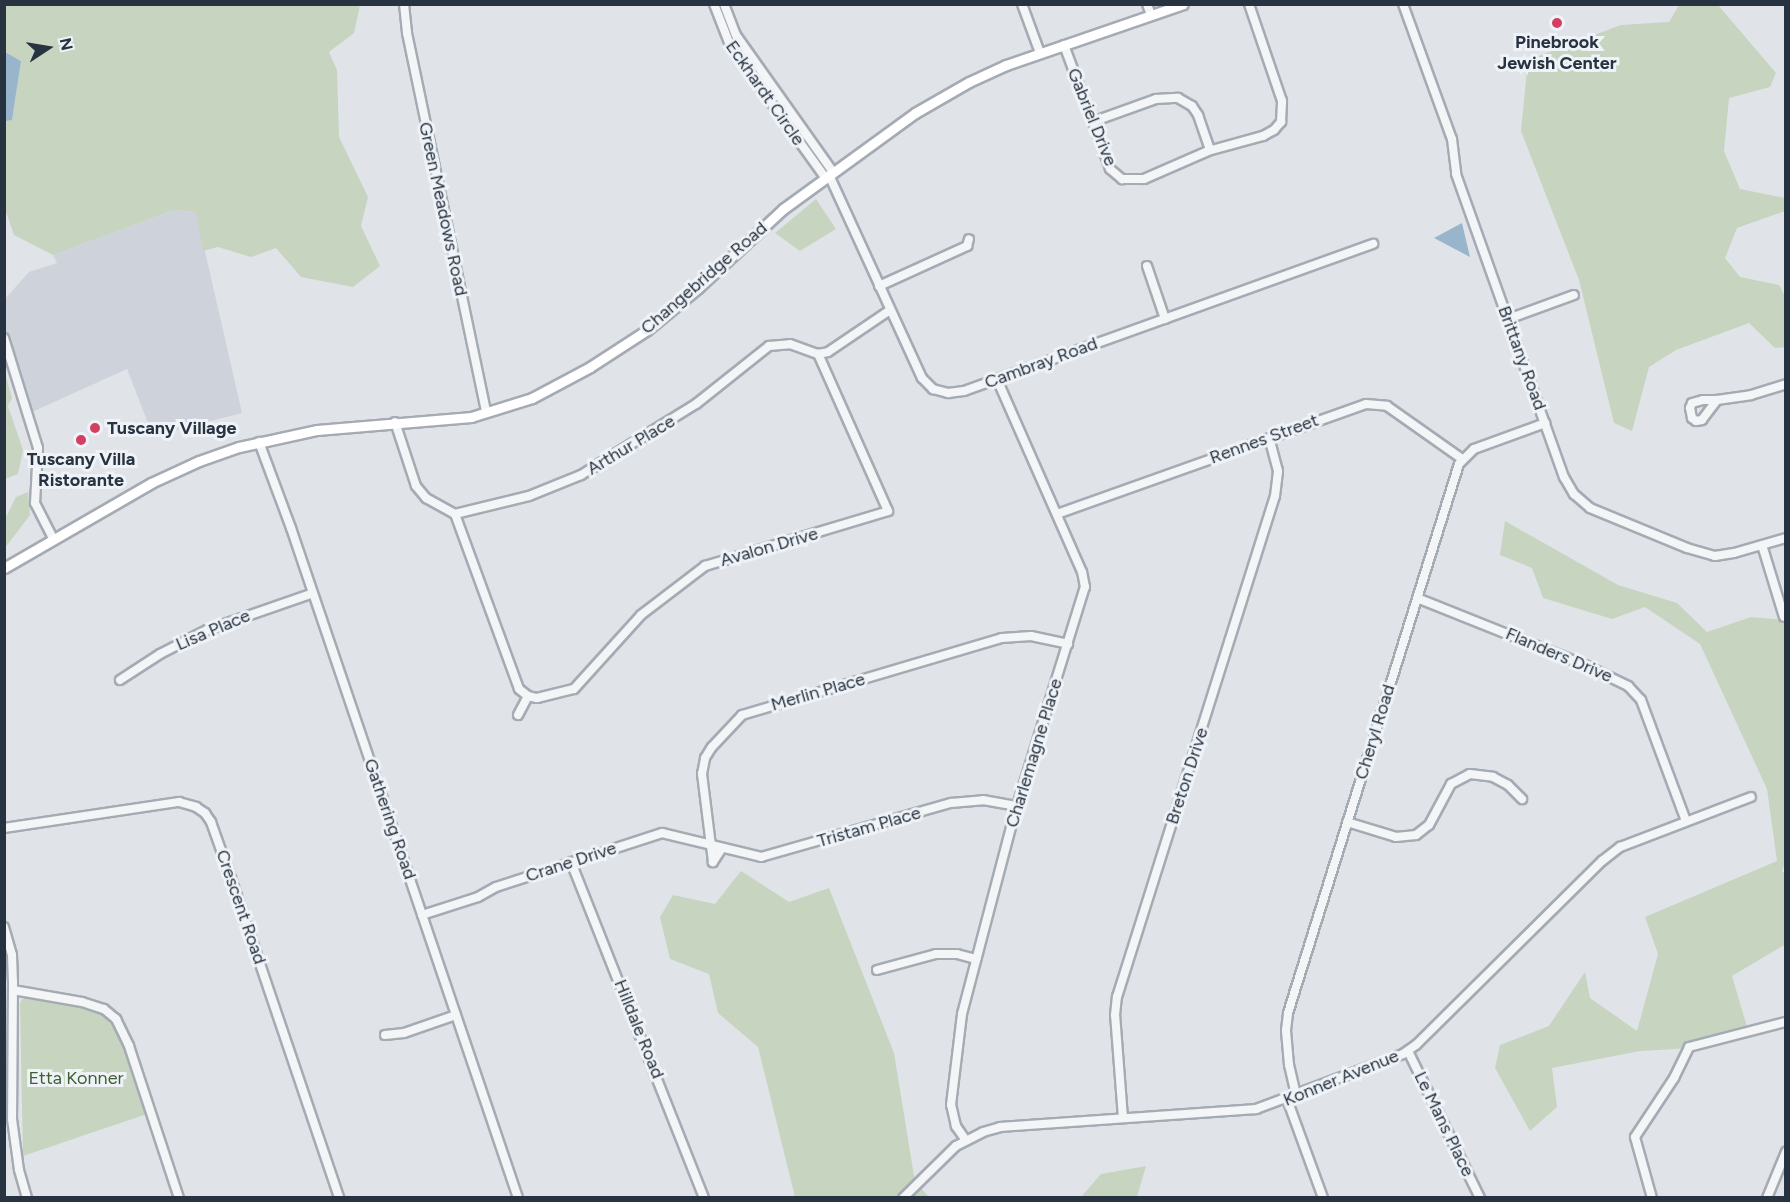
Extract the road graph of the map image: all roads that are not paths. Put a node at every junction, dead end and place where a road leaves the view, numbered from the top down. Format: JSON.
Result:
{"nodes":[{"id":1,"x":405,"y":4,"type":"edge"},
{"id":2,"x":714,"y":4,"type":"edge"},
{"id":3,"x":724,"y":4,"type":"edge"},
{"id":4,"x":1022,"y":4,"type":"edge"},
{"id":5,"x":1148,"y":4,"type":"edge"},
{"id":6,"x":1183,"y":4,"type":"edge"},
{"id":7,"x":1248,"y":4,"type":"edge"},
{"id":8,"x":1403,"y":4,"type":"edge"},
{"id":9,"x":1151,"y":15,"type":"junction"},
{"id":10,"x":1064,"y":45,"type":"junction"},
{"id":11,"x":1040,"y":53,"type":"junction"},
{"id":12,"x":1092,"y":122,"type":"junction"},
{"id":13,"x":1210,"y":150,"type":"junction"},
{"id":14,"x":829,"y":175,"type":"junction"},
{"id":15,"x":969,"y":238,"type":"dead end"},
{"id":16,"x":1373,"y":244,"type":"dead end"},
{"id":17,"x":1147,"y":266,"type":"dead end"},
{"id":18,"x":879,"y":286,"type":"junction"},
{"id":19,"x":1574,"y":295,"type":"dead end"},
{"id":20,"x":890,"y":310,"type":"junction"},
{"id":21,"x":1165,"y":318,"type":"junction"},
{"id":22,"x":1508,"y":319,"type":"junction"},
{"id":23,"x":4,"y":338,"type":"edge"},
{"id":24,"x":818,"y":354,"type":"junction"},
{"id":25,"x":997,"y":379,"type":"junction"},
{"id":26,"x":1785,"y":384,"type":"edge"},
{"id":27,"x":1717,"y":400,"type":"dead end"},
{"id":28,"x":486,"y":412,"type":"junction"},
{"id":29,"x":395,"y":422,"type":"junction"},
{"id":30,"x":1545,"y":423,"type":"junction"},
{"id":31,"x":1269,"y":438,"type":"junction"},
{"id":32,"x":259,"y":442,"type":"junction"},
{"id":33,"x":1462,"y":459,"type":"junction"},
{"id":34,"x":454,"y":514,"type":"junction"},
{"id":35,"x":1057,"y":514,"type":"junction"},
{"id":36,"x":53,"y":538,"type":"junction"},
{"id":37,"x":1785,"y":538,"type":"edge"},
{"id":38,"x":1762,"y":545,"type":"junction"},
{"id":39,"x":4,"y":568,"type":"edge"},
{"id":40,"x":313,"y":593,"type":"junction"},
{"id":41,"x":1417,"y":598,"type":"junction"},
{"id":42,"x":1784,"y":617,"type":"edge"},
{"id":43,"x":1068,"y":644,"type":"junction"},
{"id":44,"x":120,"y":680,"type":"dead end"},
{"id":45,"x":528,"y":696,"type":"junction"},
{"id":46,"x":518,"y":716,"type":"dead end"},
{"id":47,"x":1750,"y":797,"type":"dead end"},
{"id":48,"x":1522,"y":799,"type":"dead end"},
{"id":49,"x":1017,"y":806,"type":"junction"},
{"id":50,"x":1686,"y":821,"type":"junction"},
{"id":51,"x":1347,"y":822,"type":"junction"},
{"id":52,"x":4,"y":828,"type":"edge"},
{"id":53,"x":711,"y":845,"type":"junction"},
{"id":54,"x":722,"y":848,"type":"junction"},
{"id":55,"x":571,"y":862,"type":"junction"},
{"id":56,"x":422,"y":915,"type":"junction"},
{"id":57,"x":4,"y":927,"type":"edge"},
{"id":58,"x":976,"y":959,"type":"junction"},
{"id":59,"x":878,"y":970,"type":"dead end"},
{"id":60,"x":13,"y":990,"type":"junction"},
{"id":61,"x":456,"y":1015,"type":"junction"},
{"id":62,"x":1785,"y":1022,"type":"edge"},
{"id":63,"x":385,"y":1035,"type":"dead end"},
{"id":64,"x":1408,"y":1051,"type":"junction"},
{"id":65,"x":1296,"y":1095,"type":"junction"},
{"id":66,"x":1287,"y":1099,"type":"junction"},
{"id":67,"x":1123,"y":1118,"type":"junction"},
{"id":68,"x":965,"y":1139,"type":"junction"},
{"id":69,"x":1785,"y":1152,"type":"edge"},
{"id":70,"x":27,"y":1197,"type":"edge"},
{"id":71,"x":179,"y":1197,"type":"edge"},
{"id":72,"x":339,"y":1197,"type":"edge"},
{"id":73,"x":518,"y":1197,"type":"edge"},
{"id":74,"x":704,"y":1197,"type":"edge"},
{"id":75,"x":903,"y":1197,"type":"edge"},
{"id":76,"x":1323,"y":1197,"type":"edge"},
{"id":77,"x":1480,"y":1197,"type":"edge"},
{"id":78,"x":1652,"y":1197,"type":"edge"},
{"id":79,"x":1767,"y":1197,"type":"edge"}],
"edges":[{"from":1,"to":28,"type":"street","name":"Green Meadows Road"},
{"from":2,"to":14,"type":"street","name":"Eckhardt Circle"},
{"from":3,"to":14,"type":"street","name":"Eckhardt Circle"},
{"from":4,"to":11,"type":"street"},
{"from":5,"to":9,"type":"street"},
{"from":6,"to":9,"type":"main road","name":"Changebridge Road"},
{"from":7,"to":13,"type":"street","name":"Gabriel Drive"},
{"from":8,"to":22,"type":"street","name":"Brittany Road"},
{"from":9,"to":10,"type":"main road","name":"Changebridge Road"},
{"from":10,"to":11,"type":"main road","name":"Changebridge Road"},
{"from":10,"to":12,"type":"street","name":"Gabriel Drive"},
{"from":11,"to":14,"type":"main road","name":"Changebridge Road"},
{"from":12,"to":13,"type":"street"},
{"from":12,"to":13,"type":"street","name":"Gabriel Drive"},
{"from":14,"to":18,"type":"street","name":"Cambray Road"},
{"from":14,"to":28,"type":"main road","name":"Changebridge Road"},
{"from":15,"to":18,"type":"street"},
{"from":16,"to":21,"type":"street","name":"Cambray Road"},
{"from":17,"to":21,"type":"street"},
{"from":18,"to":20,"type":"street","name":"Cambray Road"},
{"from":19,"to":22,"type":"street"},
{"from":20,"to":24,"type":"street"},
{"from":20,"to":25,"type":"street","name":"Cambray Road"},
{"from":21,"to":25,"type":"street","name":"Cambray Road"},
{"from":22,"to":30,"type":"street","name":"Brittany Road"},
{"from":23,"to":36,"type":"street"},
{"from":24,"to":34,"type":"street","name":"Arthur Place"},
{"from":24,"to":45,"type":"street","name":"Avalon Drive"},
{"from":25,"to":35,"type":"street","name":"Charlemagne Place"},
{"from":26,"to":27,"type":"street"},
{"from":28,"to":29,"type":"main road","name":"Changebridge Road"},
{"from":29,"to":32,"type":"main road","name":"Changebridge Road"},
{"from":29,"to":34,"type":"street"},
{"from":30,"to":33,"type":"street"},
{"from":30,"to":38,"type":"street","name":"Brittany Road"},
{"from":31,"to":33,"type":"street","name":"Rennes Street"},
{"from":31,"to":35,"type":"street","name":"Rennes Street"},
{"from":31,"to":67,"type":"street","name":"Breton Drive"},
{"from":32,"to":36,"type":"main road","name":"Changebridge Road"},
{"from":32,"to":40,"type":"street","name":"Gathering Road"},
{"from":33,"to":41,"type":"street","name":"Cheryl Road"},
{"from":34,"to":45,"type":"street"},
{"from":35,"to":43,"type":"street","name":"Charlemagne Place"},
{"from":36,"to":39,"type":"main road","name":"Changebridge Road"},
{"from":37,"to":38,"type":"street","name":"Brittany Road"},
{"from":38,"to":42,"type":"street"},
{"from":40,"to":44,"type":"street","name":"Lisa Place"},
{"from":40,"to":56,"type":"street","name":"Gathering Road"},
{"from":41,"to":50,"type":"street","name":"Flanders Drive"},
{"from":41,"to":51,"type":"street","name":"Cheryl Road"},
{"from":43,"to":49,"type":"street","name":"Charlemagne Place"},
{"from":43,"to":53,"type":"street","name":"Merlin Place"},
{"from":45,"to":46,"type":"street"},
{"from":47,"to":50,"type":"street","name":"Konner Avenue"},
{"from":48,"to":51,"type":"street"},
{"from":49,"to":54,"type":"street","name":"Tristam Place"},
{"from":49,"to":58,"type":"street","name":"Charlemagne Place"},
{"from":50,"to":64,"type":"street","name":"Konner Avenue"},
{"from":51,"to":65,"type":"street","name":"Cheryl Road"},
{"from":52,"to":72,"type":"street","name":"Crescent Road"},
{"from":53,"to":54,"type":"street","name":"Crane Drive"},
{"from":53,"to":54,"type":"street"},
{"from":53,"to":55,"type":"street","name":"Crane Drive"},
{"from":55,"to":56,"type":"street","name":"Crane Drive"},
{"from":55,"to":74,"type":"street","name":"Hilldale Road"},
{"from":56,"to":61,"type":"street","name":"Gathering Road"},
{"from":57,"to":60,"type":"street"},
{"from":58,"to":59,"type":"street"},
{"from":58,"to":68,"type":"street","name":"Charlemagne Place"},
{"from":60,"to":70,"type":"street"},
{"from":60,"to":71,"type":"street"},
{"from":61,"to":63,"type":"street"},
{"from":61,"to":73,"type":"street","name":"Gathering Road"},
{"from":62,"to":78,"type":"street"},
{"from":64,"to":65,"type":"street","name":"Konner Avenue"},
{"from":64,"to":77,"type":"street","name":"Le Mans Place"},
{"from":65,"to":66,"type":"street","name":"Konner Avenue"},
{"from":66,"to":67,"type":"street","name":"Konner Avenue"},
{"from":66,"to":76,"type":"street"},
{"from":67,"to":68,"type":"street","name":"Konner Avenue"},
{"from":68,"to":75,"type":"street","name":"Konner Avenue"},
{"from":69,"to":79,"type":"street"}]}
